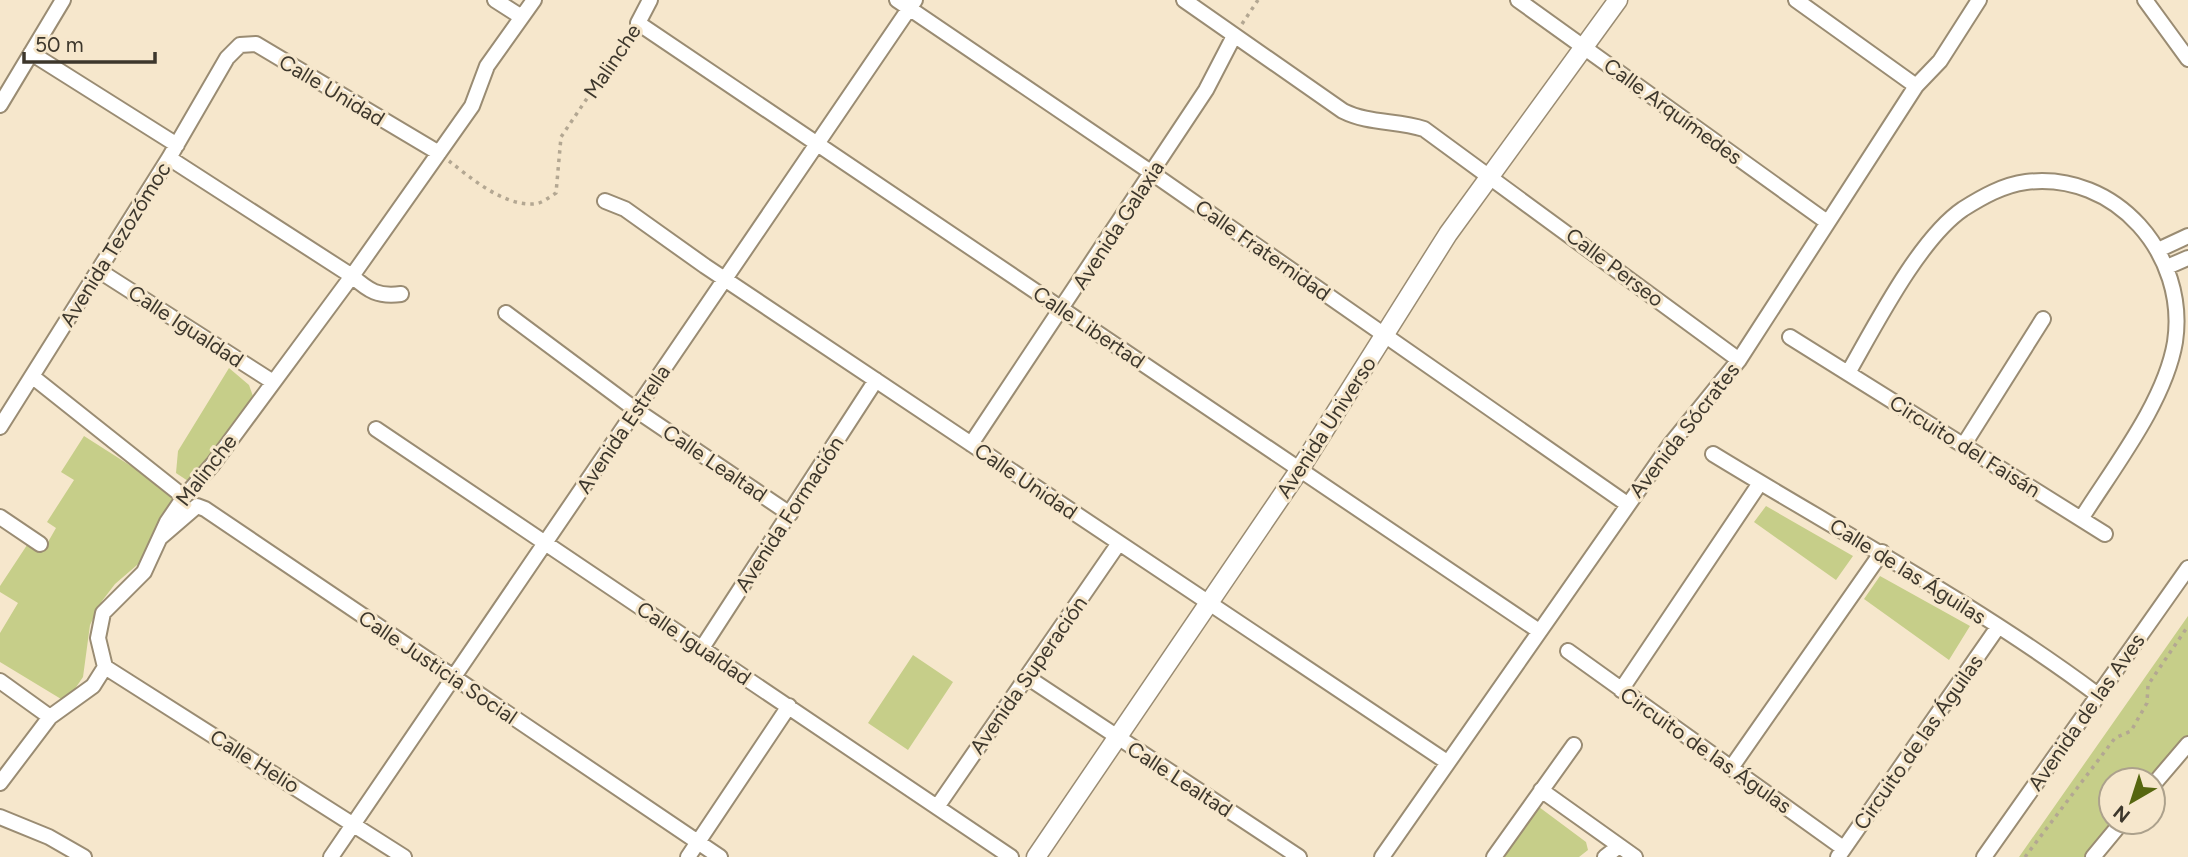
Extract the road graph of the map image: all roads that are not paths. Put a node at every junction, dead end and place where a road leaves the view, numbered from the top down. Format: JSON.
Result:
{"nodes":[{"id":1,"x":63,"y":0,"type":"edge"},
{"id":2,"x":495,"y":0,"type":"edge"},
{"id":3,"x":534,"y":0,"type":"edge"},
{"id":4,"x":650,"y":0,"type":"edge"},
{"id":5,"x":897,"y":0,"type":"edge"},
{"id":6,"x":1184,"y":0,"type":"edge"},
{"id":7,"x":1518,"y":0,"type":"edge"},
{"id":8,"x":1618,"y":0,"type":"edge"},
{"id":9,"x":1796,"y":0,"type":"edge"},
{"id":10,"x":1979,"y":0,"type":"edge"},
{"id":11,"x":2145,"y":0,"type":"edge"},
{"id":12,"x":912,"y":4,"type":"edge"},
{"id":13,"x":520,"y":16,"type":"junction"},
{"id":14,"x":638,"y":23,"type":"joint"},
{"id":15,"x":1234,"y":36,"type":"junction"},
{"id":16,"x":1586,"y":48,"type":"junction"},
{"id":17,"x":31,"y":53,"type":"junction"},
{"id":18,"x":227,"y":58,"type":"joint"},
{"id":19,"x":2188,"y":59,"type":"edge"},
{"id":20,"x":1916,"y":86,"type":"junction"},
{"id":21,"x":0,"y":105,"type":"edge"},
{"id":22,"x":817,"y":144,"type":"junction"},
{"id":23,"x":173,"y":152,"type":"junction"},
{"id":24,"x":439,"y":153,"type":"junction"},
{"id":25,"x":1152,"y":173,"type":"junction"},
{"id":26,"x":1490,"y":174,"type":"junction"},
{"id":27,"x":605,"y":201,"type":"dead end"},
{"id":28,"x":1827,"y":222,"type":"junction"},
{"id":29,"x":2188,"y":236,"type":"edge"},
{"id":30,"x":2158,"y":250,"type":"junction"},
{"id":31,"x":2188,"y":258,"type":"edge"},
{"id":32,"x":2167,"y":267,"type":"junction"},
{"id":33,"x":98,"y":270,"type":"junction"},
{"id":34,"x":352,"y":276,"type":"junction"},
{"id":35,"x":723,"y":278,"type":"junction"},
{"id":36,"x":401,"y":294,"type":"dead end"},
{"id":37,"x":1062,"y":309,"type":"junction"},
{"id":38,"x":506,"y":313,"type":"dead end"},
{"id":39,"x":2043,"y":318,"type":"dead end"},
{"id":40,"x":1385,"y":335,"type":"junction"},
{"id":41,"x":1790,"y":337,"type":"dead end"},
{"id":42,"x":1739,"y":360,"type":"junction"},
{"id":43,"x":1848,"y":373,"type":"junction"},
{"id":44,"x":33,"y":377,"type":"junction"},
{"id":45,"x":876,"y":380,"type":"junction"},
{"id":46,"x":273,"y":382,"type":"junction"},
{"id":47,"x":5,"y":410,"type":"edge"},
{"id":48,"x":636,"y":410,"type":"junction"},
{"id":49,"x":0,"y":427,"type":"edge"},
{"id":50,"x":376,"y":429,"type":"dead end"},
{"id":51,"x":971,"y":444,"type":"junction"},
{"id":52,"x":1963,"y":446,"type":"junction"},
{"id":53,"x":1713,"y":454,"type":"dead end"},
{"id":54,"x":1300,"y":469,"type":"junction"},
{"id":55,"x":1760,"y":483,"type":"junction"},
{"id":56,"x":184,"y":497,"type":"junction"},
{"id":57,"x":1627,"y":504,"type":"junction"},
{"id":58,"x":790,"y":514,"type":"junction"},
{"id":59,"x":0,"y":517,"type":"edge"},
{"id":60,"x":2081,"y":519,"type":"junction"},
{"id":61,"x":2105,"y":534,"type":"dead end"},
{"id":62,"x":160,"y":538,"type":"junction"},
{"id":63,"x":546,"y":543,"type":"junction"},
{"id":64,"x":1119,"y":543,"type":"junction"},
{"id":65,"x":40,"y":544,"type":"dead end"},
{"id":66,"x":1882,"y":552,"type":"junction"},
{"id":67,"x":2188,"y":568,"type":"edge"},
{"id":68,"x":1209,"y":603,"type":"junction"},
{"id":69,"x":1998,"y":626,"type":"junction"},
{"id":70,"x":1539,"y":631,"type":"junction"},
{"id":71,"x":702,"y":648,"type":"junction"},
{"id":72,"x":1568,"y":651,"type":"dead end"},
{"id":73,"x":106,"y":667,"type":"junction"},
{"id":74,"x":1027,"y":677,"type":"junction"},
{"id":75,"x":454,"y":678,"type":"junction"},
{"id":76,"x":0,"y":681,"type":"edge"},
{"id":77,"x":1621,"y":690,"type":"junction"},
{"id":78,"x":2098,"y":695,"type":"junction"},
{"id":79,"x":789,"y":706,"type":"junction"},
{"id":80,"x":50,"y":717,"type":"junction"},
{"id":81,"x":1118,"y":738,"type":"junction"},
{"id":82,"x":2188,"y":744,"type":"edge"},
{"id":83,"x":1574,"y":745,"type":"dead end"},
{"id":84,"x":1447,"y":762,"type":"junction"},
{"id":85,"x":1731,"y":768,"type":"junction"},
{"id":86,"x":2167,"y":769,"type":"edge"},
{"id":87,"x":0,"y":783,"type":"edge"},
{"id":88,"x":1541,"y":790,"type":"junction"},
{"id":89,"x":937,"y":807,"type":"junction"},
{"id":90,"x":0,"y":817,"type":"edge"},
{"id":91,"x":354,"y":823,"type":"junction"},
{"id":92,"x":2110,"y":836,"type":"edge"},
{"id":93,"x":699,"y":842,"type":"junction"},
{"id":94,"x":1619,"y":846,"type":"junction"},
{"id":95,"x":1841,"y":853,"type":"edge"},
{"id":96,"x":84,"y":857,"type":"edge"},
{"id":97,"x":331,"y":857,"type":"edge"},
{"id":98,"x":404,"y":857,"type":"edge"},
{"id":99,"x":688,"y":857,"type":"edge"},
{"id":100,"x":720,"y":857,"type":"edge"},
{"id":101,"x":1011,"y":857,"type":"edge"},
{"id":102,"x":1036,"y":857,"type":"edge"},
{"id":103,"x":1299,"y":857,"type":"edge"},
{"id":104,"x":1382,"y":857,"type":"edge"},
{"id":105,"x":1494,"y":857,"type":"edge"},
{"id":106,"x":1605,"y":857,"type":"edge"},
{"id":107,"x":1635,"y":857,"type":"edge"},
{"id":108,"x":1984,"y":857,"type":"edge"},
{"id":109,"x":2093,"y":857,"type":"edge"}],
"edges":[{"from":1,"to":17,"type":"street"},
{"from":2,"to":13,"type":"street"},
{"from":3,"to":13,"type":"street","name":"Malinche"},
{"from":4,"to":14,"type":"street","name":"Malinche"},
{"from":5,"to":12,"type":"street","name":"Calle Fraternidad"},
{"from":6,"to":15,"type":"street","name":"Calle Perseo"},
{"from":7,"to":16,"type":"street","name":"Calle Arquímedes"},
{"from":8,"to":16,"type":"street","name":"Avenida Universo"},
{"from":9,"to":20,"type":"street"},
{"from":10,"to":20,"type":"street","name":"Avenida Sócrates"},
{"from":11,"to":19,"type":"street"},
{"from":12,"to":22,"type":"street","name":"Avenida Estrella"},
{"from":12,"to":25,"type":"street","name":"Calle Fraternidad"},
{"from":13,"to":24,"type":"street","name":"Malinche"},
{"from":14,"to":22,"type":"street","name":"Calle Libertad"},
{"from":15,"to":25,"type":"street","name":"Avenida Galaxia"},
{"from":15,"to":26,"type":"street","name":"Calle Perseo"},
{"from":16,"to":26,"type":"street","name":"Avenida Universo"},
{"from":16,"to":28,"type":"street","name":"Calle Arquímedes"},
{"from":17,"to":21,"type":"street"},
{"from":17,"to":23,"type":"street"},
{"from":18,"to":23,"type":"street","name":"Avenida Tezozómoc"},
{"from":18,"to":24,"type":"street","name":"Calle Unidad"},
{"from":20,"to":28,"type":"street","name":"Avenida Sócrates"},
{"from":22,"to":35,"type":"street","name":"Avenida Estrella"},
{"from":22,"to":37,"type":"street","name":"Calle Libertad"},
{"from":23,"to":33,"type":"street","name":"Avenida Tezozómoc"},
{"from":23,"to":34,"type":"street"},
{"from":24,"to":34,"type":"street","name":"Malinche"},
{"from":25,"to":37,"type":"street","name":"Avenida Galaxia"},
{"from":25,"to":40,"type":"street","name":"Calle Fraternidad"},
{"from":26,"to":40,"type":"street","name":"Avenida Universo"},
{"from":26,"to":42,"type":"street","name":"Calle Perseo"},
{"from":27,"to":35,"type":"street","name":"Calle Unidad"},
{"from":28,"to":42,"type":"street","name":"Avenida Sócrates"},
{"from":29,"to":30,"type":"street"},
{"from":30,"to":32,"type":"street"},
{"from":30,"to":43,"type":"street"},
{"from":31,"to":32,"type":"street"},
{"from":32,"to":60,"type":"street"},
{"from":33,"to":44,"type":"street","name":"Avenida Tezozómoc"},
{"from":33,"to":46,"type":"street","name":"Calle Igualdad"},
{"from":34,"to":36,"type":"street"},
{"from":34,"to":46,"type":"street","name":"Malinche"},
{"from":35,"to":45,"type":"street","name":"Calle Unidad"},
{"from":35,"to":48,"type":"street","name":"Avenida Estrella"},
{"from":37,"to":51,"type":"street","name":"Avenida Galaxia"},
{"from":37,"to":54,"type":"street","name":"Calle Libertad"},
{"from":38,"to":48,"type":"street","name":"Calle Lealtad"},
{"from":39,"to":52,"type":"street"},
{"from":40,"to":54,"type":"street","name":"Avenida Universo"},
{"from":40,"to":57,"type":"street","name":"Calle Fraternidad"},
{"from":41,"to":43,"type":"street","name":"Circuito del Faisán"},
{"from":42,"to":57,"type":"street","name":"Avenida Sócrates"},
{"from":43,"to":52,"type":"street","name":"Circuito del Faisán"},
{"from":44,"to":47,"type":"street","name":"Avenida Tezozómoc"},
{"from":44,"to":56,"type":"street"},
{"from":45,"to":51,"type":"street","name":"Calle Unidad"},
{"from":45,"to":58,"type":"street","name":"Avenida Formación"},
{"from":46,"to":56,"type":"street","name":"Malinche"},
{"from":47,"to":49,"type":"street","name":"Avenida Tezozómoc"},
{"from":48,"to":58,"type":"street","name":"Calle Lealtad"},
{"from":48,"to":63,"type":"street","name":"Avenida Estrella"},
{"from":50,"to":63,"type":"street","name":"Calle Igualdad"},
{"from":51,"to":64,"type":"street","name":"Calle Unidad"},
{"from":52,"to":60,"type":"street","name":"Circuito del Faisán"},
{"from":53,"to":55,"type":"street","name":"Calle de las Águilas"},
{"from":54,"to":68,"type":"street","name":"Avenida Universo"},
{"from":54,"to":70,"type":"street","name":"Calle Libertad"},
{"from":55,"to":66,"type":"street","name":"Calle de las Águilas"},
{"from":55,"to":77,"type":"street"},
{"from":56,"to":62,"type":"street","name":"Malinche"},
{"from":57,"to":70,"type":"street","name":"Avenida Sócrates"},
{"from":58,"to":71,"type":"street","name":"Avenida Formación"},
{"from":59,"to":65,"type":"street"},
{"from":60,"to":61,"type":"street","name":"Circuito del Faisán"},
{"from":62,"to":73,"type":"street","name":"Malinche"},
{"from":62,"to":75,"type":"street","name":"Calle Justicia Social"},
{"from":63,"to":71,"type":"street","name":"Calle Igualdad"},
{"from":63,"to":75,"type":"street","name":"Avenida Estrella"},
{"from":64,"to":68,"type":"street","name":"Calle Unidad"},
{"from":64,"to":74,"type":"street","name":"Avenida Superación"},
{"from":66,"to":69,"type":"street","name":"Calle de las Águilas"},
{"from":66,"to":85,"type":"street"},
{"from":67,"to":78,"type":"street","name":"Avenida de las Aves"},
{"from":68,"to":81,"type":"street","name":"Avenida Universo"},
{"from":68,"to":84,"type":"street","name":"Calle Unidad"},
{"from":69,"to":78,"type":"street","name":"Calle de las Águilas"},
{"from":69,"to":95,"type":"street","name":"Circuito de las Águilas"},
{"from":70,"to":84,"type":"street","name":"Avenida Sócrates"},
{"from":71,"to":79,"type":"street","name":"Calle Igualdad"},
{"from":72,"to":77,"type":"street","name":"Circuito de las Águlas"},
{"from":73,"to":80,"type":"street"},
{"from":73,"to":91,"type":"street","name":"Calle Helio"},
{"from":74,"to":81,"type":"street","name":"Calle Lealtad"},
{"from":74,"to":89,"type":"street","name":"Avenida Superación"},
{"from":75,"to":91,"type":"street","name":"Avenida Estrella"},
{"from":75,"to":93,"type":"street","name":"Calle Justicia Social"},
{"from":76,"to":80,"type":"street"},
{"from":77,"to":85,"type":"street","name":"Circuito de las Águlas"},
{"from":78,"to":108,"type":"street","name":"Avenida de las Aves"},
{"from":79,"to":89,"type":"street","name":"Calle Igualdad"},
{"from":79,"to":93,"type":"street"},
{"from":80,"to":87,"type":"street"},
{"from":81,"to":102,"type":"street","name":"Avenida Universo"},
{"from":81,"to":103,"type":"street","name":"Calle Lealtad"},
{"from":82,"to":86,"type":"street"},
{"from":83,"to":88,"type":"street"},
{"from":84,"to":104,"type":"street","name":"Avenida Sócrates"},
{"from":85,"to":95,"type":"street","name":"Circuito de las Águlas"},
{"from":88,"to":94,"type":"street"},
{"from":88,"to":105,"type":"street"},
{"from":89,"to":101,"type":"street","name":"Calle Igualdad"},
{"from":90,"to":96,"type":"street"},
{"from":91,"to":97,"type":"street","name":"Avenida Estrella"},
{"from":91,"to":98,"type":"street","name":"Calle Helio"},
{"from":92,"to":109,"type":"street"},
{"from":93,"to":99,"type":"street"},
{"from":93,"to":100,"type":"street","name":"Calle Justicia Social"},
{"from":94,"to":106,"type":"street"},
{"from":94,"to":107,"type":"street"}]}
